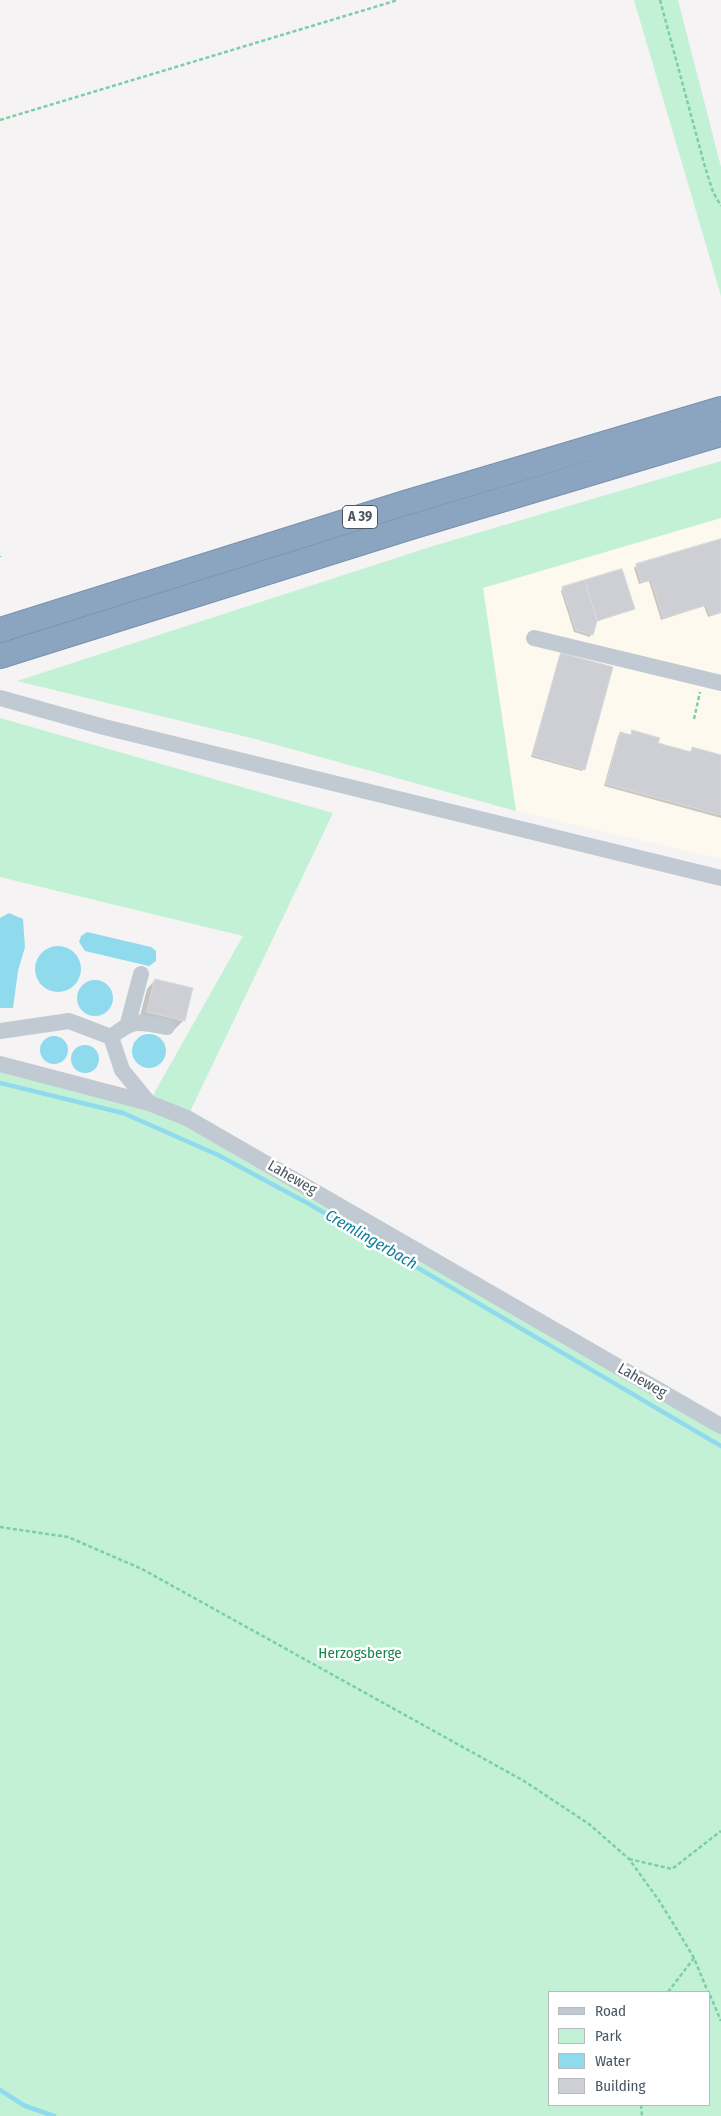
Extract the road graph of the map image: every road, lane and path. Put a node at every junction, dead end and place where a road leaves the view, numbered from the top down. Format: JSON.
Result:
{"nodes":[{"id":1,"x":398,"y":0,"type":"edge"},
{"id":2,"x":660,"y":0,"type":"edge"},
{"id":3,"x":0,"y":120,"type":"edge"},
{"id":4,"x":721,"y":206,"type":"edge"},
{"id":5,"x":721,"y":409,"type":"edge"},
{"id":6,"x":721,"y":434,"type":"edge"},
{"id":7,"x":0,"y":630,"type":"edge"},
{"id":8,"x":534,"y":638,"type":"dead end"},
{"id":9,"x":0,"y":656,"type":"edge"},
{"id":10,"x":704,"y":679,"type":"junction"},
{"id":11,"x":721,"y":683,"type":"edge"},
{"id":12,"x":0,"y":698,"type":"edge"},
{"id":13,"x":694,"y":719,"type":"dead end"},
{"id":14,"x":721,"y":878,"type":"edge"},
{"id":15,"x":141,"y":974,"type":"dead end"},
{"id":16,"x":128,"y":1023,"type":"junction"},
{"id":17,"x":167,"y":1027,"type":"dead end"},
{"id":18,"x":0,"y":1031,"type":"edge"},
{"id":19,"x":110,"y":1037,"type":"junction"},
{"id":20,"x":0,"y":1064,"type":"edge"},
{"id":21,"x":149,"y":1102,"type":"junction"},
{"id":22,"x":721,"y":1426,"type":"edge"},
{"id":23,"x":0,"y":1527,"type":"edge"},
{"id":24,"x":721,"y":1830,"type":"edge"},
{"id":25,"x":630,"y":1860,"type":"junction"},
{"id":26,"x":694,"y":1958,"type":"junction"},
{"id":27,"x":669,"y":1991,"type":"edge"},
{"id":28,"x":708,"y":1991,"type":"edge"},
{"id":29,"x":711,"y":1999,"type":"edge"},
{"id":30,"x":721,"y":2022,"type":"edge"}],
"edges":[{"from":1,"to":3,"type":"path"},
{"from":2,"to":4,"type":"path"},
{"from":5,"to":7,"type":"highway","number":"A 39"},
{"from":6,"to":9,"type":"highway","number":"A 39"},
{"from":8,"to":10,"type":"street"},
{"from":10,"to":11,"type":"street"},
{"from":10,"to":13,"type":"path"},
{"from":12,"to":14,"type":"street"},
{"from":15,"to":16,"type":"street"},
{"from":16,"to":17,"type":"street"},
{"from":16,"to":19,"type":"street"},
{"from":18,"to":19,"type":"street"},
{"from":19,"to":21,"type":"street"},
{"from":20,"to":21,"type":"street","name":"Laheweg"},
{"from":21,"to":22,"type":"street","name":"Laheweg"},
{"from":23,"to":25,"type":"path"},
{"from":24,"to":25,"type":"path"},
{"from":25,"to":26,"type":"path"},
{"from":26,"to":27,"type":"path"},
{"from":26,"to":28,"type":"path"},
{"from":29,"to":30,"type":"path"}]}
